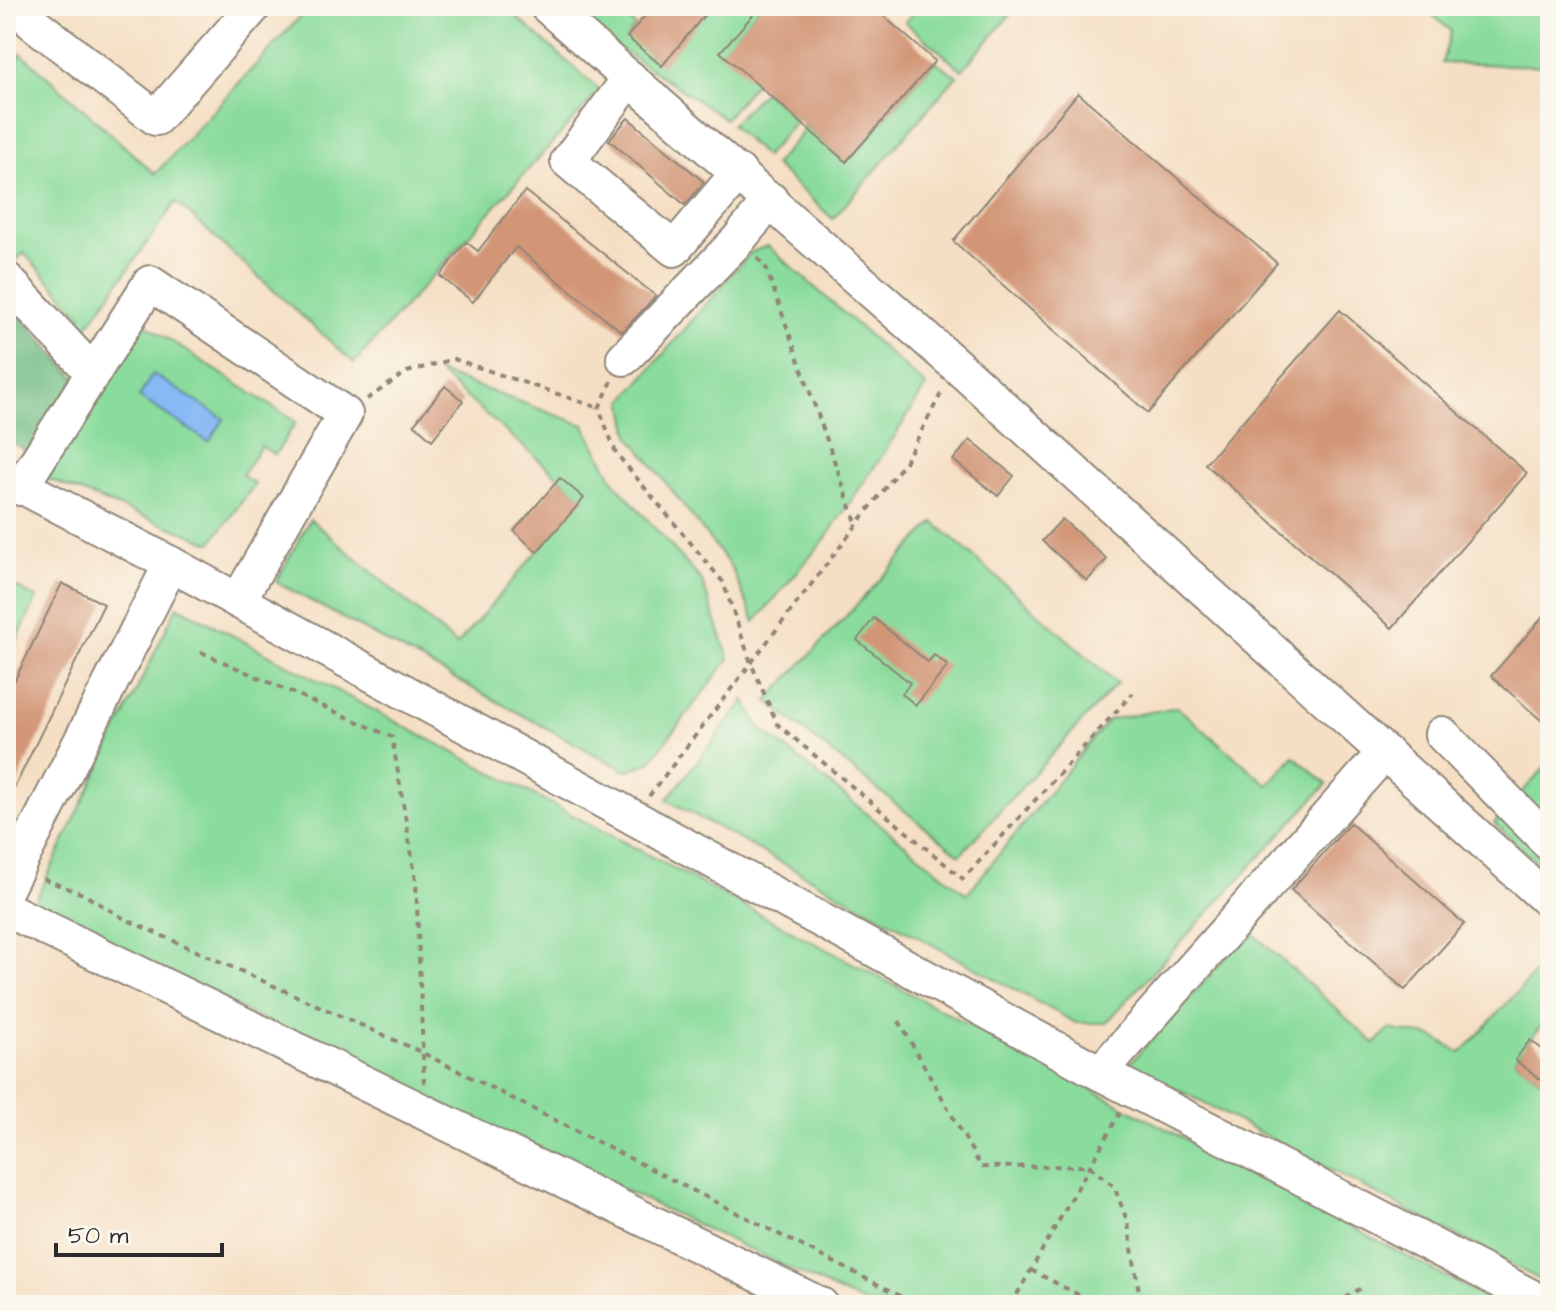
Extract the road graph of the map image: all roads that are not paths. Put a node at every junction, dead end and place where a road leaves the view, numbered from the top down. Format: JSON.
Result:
{"nodes":[{"id":1,"x":254,"y":6,"type":"edge"},
{"id":2,"x":547,"y":6,"type":"edge"},
{"id":3,"x":29,"y":14,"type":"edge"},
{"id":4,"x":630,"y":78,"type":"junction"},
{"id":5,"x":739,"y":172,"type":"junction"},
{"id":6,"x":771,"y":200,"type":"junction"},
{"id":7,"x":6,"y":279,"type":"edge"},
{"id":8,"x":624,"y":358,"type":"road end"},
{"id":9,"x":93,"y":373,"type":"junction"},
{"id":10,"x":13,"y":483,"type":"edge"},
{"id":11,"x":171,"y":564,"type":"junction"},
{"id":12,"x":238,"y":601,"type":"junction"},
{"id":13,"x":1442,"y":734,"type":"dead end"},
{"id":14,"x":1385,"y":752,"type":"junction"},
{"id":15,"x":1550,"y":844,"type":"edge"},
{"id":16,"x":12,"y":880,"type":"edge"},
{"id":17,"x":1550,"y":902,"type":"edge"},
{"id":18,"x":6,"y":909,"type":"edge"},
{"id":19,"x":1100,"y":1073,"type":"junction"},
{"id":20,"x":821,"y":1305,"type":"edge"},
{"id":21,"x":1547,"y":1305,"type":"edge"}],
"edges":[{"from":1,"to":3,"type":"lane"},
{"from":2,"to":4,"type":"lane"},
{"from":4,"to":5,"type":"lane"},
{"from":4,"to":5,"type":"lane"},
{"from":5,"to":6,"type":"lane"},
{"from":6,"to":8,"type":"lane"},
{"from":6,"to":14,"type":"lane"},
{"from":7,"to":9,"type":"lane"},
{"from":9,"to":10,"type":"lane"},
{"from":9,"to":12,"type":"lane"},
{"from":10,"to":11,"type":"lane"},
{"from":11,"to":12,"type":"lane"},
{"from":11,"to":16,"type":"lane"},
{"from":12,"to":19,"type":"lane"},
{"from":13,"to":15,"type":"lane"},
{"from":14,"to":17,"type":"lane"},
{"from":14,"to":19,"type":"lane"},
{"from":18,"to":20,"type":"lane"},
{"from":19,"to":21,"type":"lane"}]}
